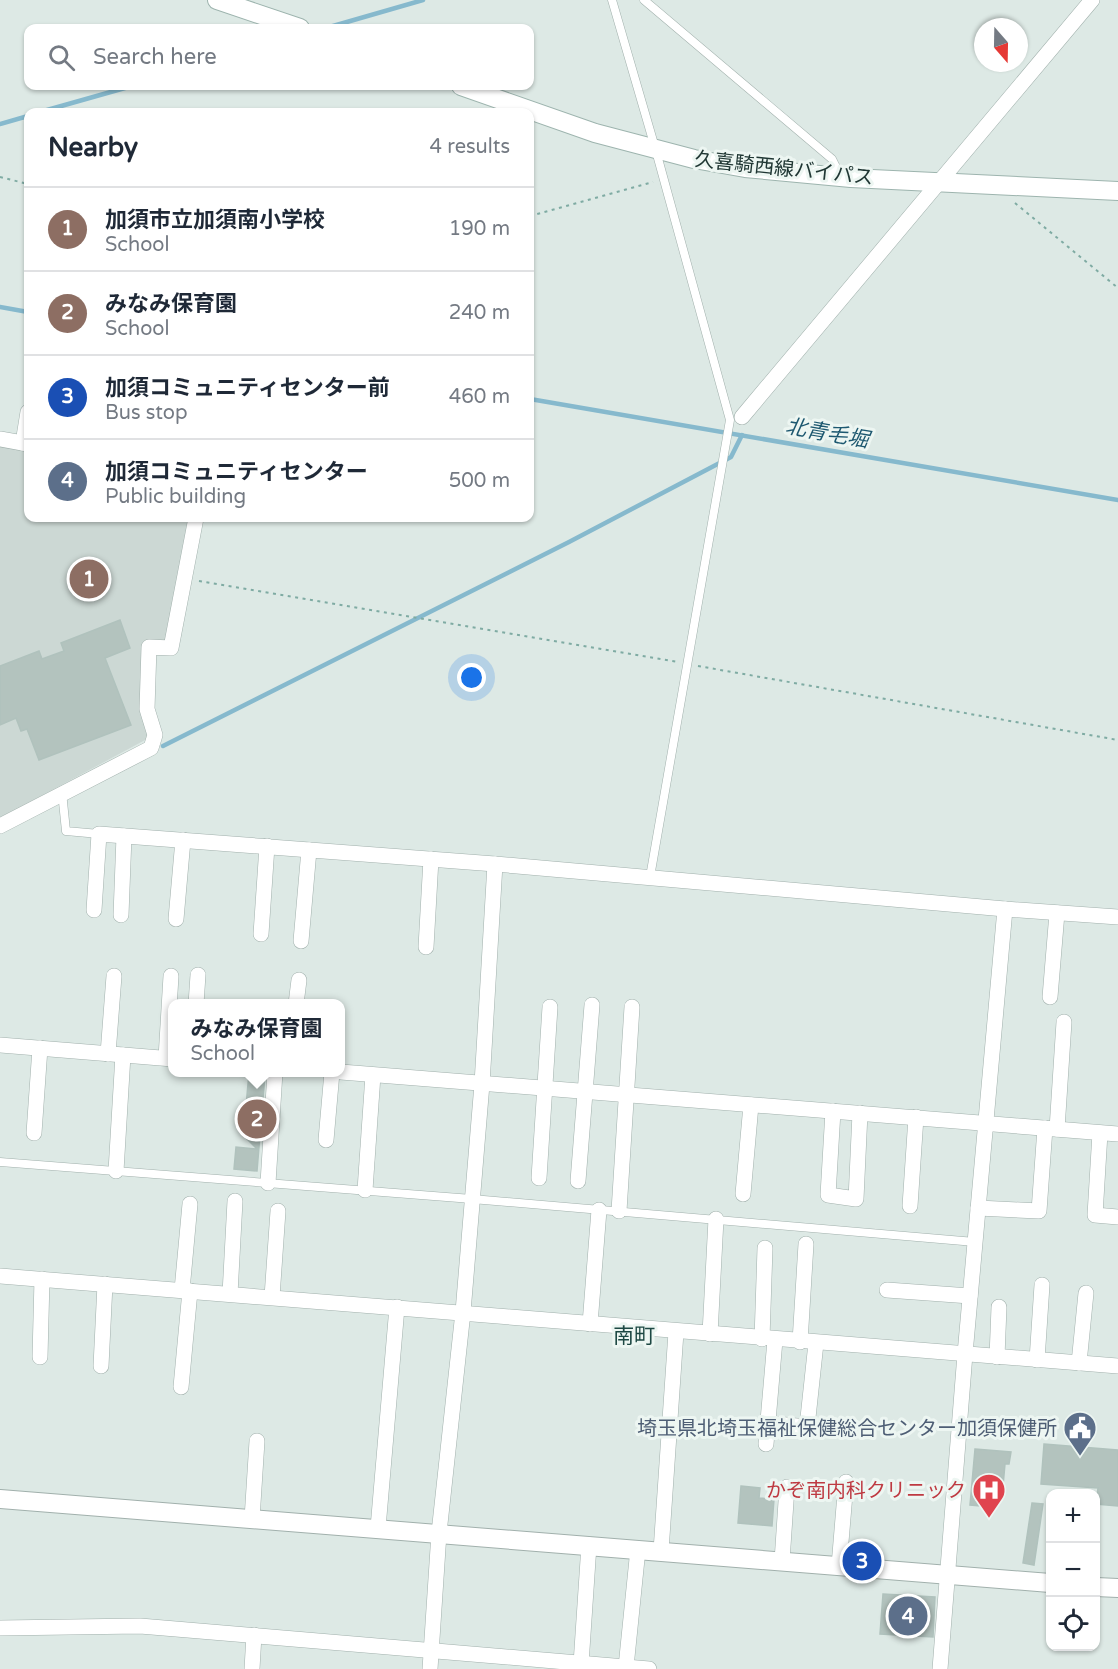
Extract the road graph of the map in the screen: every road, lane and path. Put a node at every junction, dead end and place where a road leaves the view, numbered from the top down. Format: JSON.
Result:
{"nodes":[{"id":1,"x":217,"y":0,"type":"edge"},
{"id":2,"x":612,"y":0,"type":"edge"},
{"id":3,"x":644,"y":0,"type":"edge"},
{"id":4,"x":1092,"y":0,"type":"edge"},
{"id":5,"x":286,"y":24,"type":"edge"},
{"id":6,"x":472,"y":90,"type":"edge"},
{"id":7,"x":524,"y":108,"type":"edge"},
{"id":8,"x":534,"y":112,"type":"edge"},
{"id":9,"x":656,"y":151,"type":"junction"},
{"id":10,"x":836,"y":176,"type":"junction"},
{"id":11,"x":0,"y":177,"type":"edge"},
{"id":12,"x":664,"y":179,"type":"junction"},
{"id":13,"x":940,"y":182,"type":"junction"},
{"id":14,"x":24,"y":183,"type":"edge"},
{"id":15,"x":1016,"y":186,"type":"junction"},
{"id":16,"x":1118,"y":191,"type":"edge"},
{"id":17,"x":534,"y":215,"type":"edge"},
{"id":18,"x":1118,"y":288,"type":"edge"},
{"id":19,"x":734,"y":420,"type":"junction"},
{"id":20,"x":0,"y":439,"type":"edge"},
{"id":21,"x":24,"y":444,"type":"edge"},
{"id":22,"x":195,"y":522,"type":"edge"},
{"id":23,"x":185,"y":578,"type":"junction"},
{"id":24,"x":687,"y":664,"type":"junction"},
{"id":25,"x":1118,"y":740,"type":"edge"},
{"id":26,"x":62,"y":792,"type":"junction"},
{"id":27,"x":0,"y":826,"type":"edge"},
{"id":28,"x":99,"y":834,"type":"junction"},
{"id":29,"x":124,"y":836,"type":"junction"},
{"id":30,"x":183,"y":840,"type":"junction"},
{"id":31,"x":267,"y":846,"type":"junction"},
{"id":32,"x":309,"y":850,"type":"junction"},
{"id":33,"x":431,"y":859,"type":"junction"},
{"id":34,"x":495,"y":864,"type":"junction"},
{"id":35,"x":650,"y":878,"type":"junction"},
{"id":36,"x":1005,"y":909,"type":"junction"},
{"id":37,"x":94,"y":910,"type":"dead end"},
{"id":38,"x":1056,"y":913,"type":"junction"},
{"id":39,"x":121,"y":915,"type":"dead end"},
{"id":40,"x":1118,"y":917,"type":"edge"},
{"id":41,"x":176,"y":919,"type":"dead end"},
{"id":42,"x":261,"y":934,"type":"dead end"},
{"id":43,"x":301,"y":941,"type":"dead end"},
{"id":44,"x":426,"y":947,"type":"dead end"},
{"id":45,"x":198,"y":975,"type":"dead end"},
{"id":46,"x":114,"y":976,"type":"dead end"},
{"id":47,"x":171,"y":976,"type":"dead end"},
{"id":48,"x":299,"y":980,"type":"dead end"},
{"id":49,"x":1050,"y":997,"type":"dead end"},
{"id":50,"x":171,"y":999,"type":"edge"},
{"id":51,"x":196,"y":999,"type":"edge"},
{"id":52,"x":297,"y":999,"type":"edge"},
{"id":53,"x":592,"y":1005,"type":"dead end"},
{"id":54,"x":550,"y":1007,"type":"dead end"},
{"id":55,"x":632,"y":1007,"type":"dead end"},
{"id":56,"x":1064,"y":1023,"type":"dead end"},
{"id":57,"x":0,"y":1045,"type":"edge"},
{"id":58,"x":40,"y":1048,"type":"junction"},
{"id":59,"x":115,"y":1054,"type":"junction"},
{"id":60,"x":168,"y":1059,"type":"edge"},
{"id":61,"x":345,"y":1072,"type":"edge"},
{"id":62,"x":373,"y":1075,"type":"junction"},
{"id":63,"x":275,"y":1077,"type":"edge"},
{"id":64,"x":332,"y":1077,"type":"edge"},
{"id":65,"x":482,"y":1084,"type":"junction"},
{"id":66,"x":544,"y":1089,"type":"junction"},
{"id":67,"x":586,"y":1092,"type":"junction"},
{"id":68,"x":627,"y":1095,"type":"junction"},
{"id":69,"x":752,"y":1104,"type":"junction"},
{"id":70,"x":832,"y":1111,"type":"junction"},
{"id":71,"x":860,"y":1113,"type":"junction"},
{"id":72,"x":916,"y":1117,"type":"junction"},
{"id":73,"x":986,"y":1123,"type":"junction"},
{"id":74,"x":1051,"y":1129,"type":"junction"},
{"id":75,"x":34,"y":1133,"type":"dead end"},
{"id":76,"x":1100,"y":1133,"type":"junction"},
{"id":77,"x":1118,"y":1134,"type":"edge"},
{"id":78,"x":326,"y":1140,"type":"dead end"},
{"id":79,"x":0,"y":1162,"type":"edge"},
{"id":80,"x":116,"y":1171,"type":"junction"},
{"id":81,"x":538,"y":1178,"type":"dead end"},
{"id":82,"x":578,"y":1181,"type":"dead end"},
{"id":83,"x":268,"y":1183,"type":"junction"},
{"id":84,"x":365,"y":1190,"type":"junction"},
{"id":85,"x":743,"y":1194,"type":"dead end"},
{"id":86,"x":472,"y":1198,"type":"junction"},
{"id":87,"x":235,"y":1201,"type":"dead end"},
{"id":88,"x":190,"y":1204,"type":"dead end"},
{"id":89,"x":910,"y":1206,"type":"dead end"},
{"id":90,"x":978,"y":1208,"type":"junction"},
{"id":91,"x":599,"y":1209,"type":"junction"},
{"id":92,"x":278,"y":1211,"type":"dead end"},
{"id":93,"x":619,"y":1211,"type":"junction"},
{"id":94,"x":1118,"y":1217,"type":"edge"},
{"id":95,"x":716,"y":1220,"type":"junction"},
{"id":96,"x":975,"y":1242,"type":"junction"},
{"id":97,"x":806,"y":1244,"type":"dead end"},
{"id":98,"x":765,"y":1248,"type":"dead end"},
{"id":99,"x":0,"y":1276,"type":"edge"},
{"id":100,"x":42,"y":1279,"type":"junction"},
{"id":101,"x":105,"y":1284,"type":"junction"},
{"id":102,"x":1042,"y":1285,"type":"dead end"},
{"id":103,"x":186,"y":1290,"type":"junction"},
{"id":104,"x":887,"y":1290,"type":"dead end"},
{"id":105,"x":1086,"y":1293,"type":"dead end"},
{"id":106,"x":230,"y":1294,"type":"junction"},
{"id":107,"x":970,"y":1296,"type":"junction"},
{"id":108,"x":272,"y":1297,"type":"junction"},
{"id":109,"x":396,"y":1307,"type":"junction"},
{"id":110,"x":999,"y":1307,"type":"dead end"},
{"id":111,"x":463,"y":1312,"type":"junction"},
{"id":112,"x":590,"y":1324,"type":"junction"},
{"id":113,"x":676,"y":1332,"type":"junction"},
{"id":114,"x":710,"y":1334,"type":"junction"},
{"id":115,"x":769,"y":1339,"type":"junction"},
{"id":116,"x":808,"y":1342,"type":"junction"},
{"id":117,"x":965,"y":1354,"type":"junction"},
{"id":118,"x":40,"y":1357,"type":"dead end"},
{"id":119,"x":997,"y":1357,"type":"junction"},
{"id":120,"x":1037,"y":1360,"type":"junction"},
{"id":121,"x":1079,"y":1363,"type":"junction"},
{"id":122,"x":101,"y":1366,"type":"dead end"},
{"id":123,"x":1118,"y":1366,"type":"edge"},
{"id":124,"x":181,"y":1387,"type":"dead end"},
{"id":125,"x":766,"y":1423,"type":"junction"},
{"id":126,"x":257,"y":1441,"type":"dead end"},
{"id":127,"x":766,"y":1444,"type":"dead end"},
{"id":128,"x":846,"y":1482,"type":"dead end"},
{"id":129,"x":787,"y":1487,"type":"dead end"},
{"id":130,"x":0,"y":1498,"type":"edge"},
{"id":131,"x":252,"y":1519,"type":"junction"},
{"id":132,"x":378,"y":1528,"type":"junction"},
{"id":133,"x":439,"y":1533,"type":"junction"},
{"id":134,"x":589,"y":1545,"type":"junction"},
{"id":135,"x":638,"y":1549,"type":"junction"},
{"id":136,"x":661,"y":1551,"type":"junction"},
{"id":137,"x":782,"y":1561,"type":"junction"},
{"id":138,"x":838,"y":1566,"type":"junction"},
{"id":139,"x":947,"y":1576,"type":"junction"},
{"id":140,"x":1046,"y":1583,"type":"edge"},
{"id":141,"x":1100,"y":1587,"type":"edge"},
{"id":142,"x":1118,"y":1588,"type":"edge"},
{"id":143,"x":0,"y":1628,"type":"edge"},
{"id":144,"x":254,"y":1635,"type":"junction"},
{"id":145,"x":432,"y":1650,"type":"junction"},
{"id":146,"x":538,"y":1664,"type":"edge"},
{"id":147,"x":581,"y":1664,"type":"junction"},
{"id":148,"x":626,"y":1667,"type":"junction"},
{"id":149,"x":252,"y":1669,"type":"edge"},
{"id":150,"x":430,"y":1669,"type":"edge"},
{"id":151,"x":649,"y":1669,"type":"edge"},
{"id":152,"x":940,"y":1669,"type":"edge"}],
"edges":[{"from":1,"to":5,"type":"street"},
{"from":2,"to":9,"type":"lane"},
{"from":3,"to":10,"type":"lane"},
{"from":4,"to":13,"type":"street"},
{"from":6,"to":7,"type":"street","name":"久喜騎西線バイパス"},
{"from":8,"to":9,"type":"street","name":"久喜騎西線バイパス"},
{"from":9,"to":10,"type":"street","name":"久喜騎西線バイパス"},
{"from":9,"to":12,"type":"lane"},
{"from":10,"to":13,"type":"street","name":"久喜騎西線バイパス"},
{"from":11,"to":14,"type":"path"},
{"from":12,"to":17,"type":"path"},
{"from":12,"to":19,"type":"lane"},
{"from":13,"to":15,"type":"street","name":"久喜騎西線バイパス"},
{"from":13,"to":19,"type":"street"},
{"from":15,"to":16,"type":"street","name":"久喜騎西線バイパス"},
{"from":15,"to":18,"type":"path"},
{"from":19,"to":24,"type":"lane"},
{"from":20,"to":21,"type":"street"},
{"from":22,"to":23,"type":"street"},
{"from":23,"to":24,"type":"path"},
{"from":23,"to":26,"type":"street"},
{"from":24,"to":25,"type":"path"},
{"from":24,"to":35,"type":"lane"},
{"from":26,"to":27,"type":"street"},
{"from":26,"to":28,"type":"lane"},
{"from":28,"to":29,"type":"street"},
{"from":28,"to":37,"type":"street"},
{"from":29,"to":30,"type":"street"},
{"from":29,"to":39,"type":"street"},
{"from":30,"to":31,"type":"street"},
{"from":30,"to":41,"type":"street"},
{"from":31,"to":32,"type":"street"},
{"from":31,"to":42,"type":"street"},
{"from":32,"to":33,"type":"street"},
{"from":32,"to":43,"type":"street"},
{"from":33,"to":34,"type":"street"},
{"from":33,"to":44,"type":"street"},
{"from":34,"to":35,"type":"street"},
{"from":34,"to":65,"type":"street"},
{"from":35,"to":36,"type":"street"},
{"from":36,"to":38,"type":"street"},
{"from":36,"to":73,"type":"street"},
{"from":38,"to":40,"type":"street"},
{"from":38,"to":49,"type":"street"},
{"from":45,"to":51,"type":"street"},
{"from":46,"to":59,"type":"street"},
{"from":47,"to":50,"type":"street"},
{"from":48,"to":52,"type":"street"},
{"from":53,"to":67,"type":"street"},
{"from":54,"to":66,"type":"street"},
{"from":55,"to":68,"type":"street"},
{"from":56,"to":74,"type":"street"},
{"from":57,"to":58,"type":"street"},
{"from":58,"to":59,"type":"street"},
{"from":58,"to":75,"type":"street"},
{"from":59,"to":60,"type":"street"},
{"from":59,"to":80,"type":"street"},
{"from":61,"to":62,"type":"street"},
{"from":62,"to":65,"type":"street"},
{"from":62,"to":84,"type":"street"},
{"from":63,"to":83,"type":"street"},
{"from":64,"to":78,"type":"street"},
{"from":65,"to":66,"type":"street"},
{"from":65,"to":86,"type":"street"},
{"from":66,"to":67,"type":"street"},
{"from":66,"to":81,"type":"street"},
{"from":67,"to":68,"type":"street"},
{"from":67,"to":82,"type":"street"},
{"from":68,"to":69,"type":"street"},
{"from":68,"to":93,"type":"street"},
{"from":69,"to":70,"type":"street"},
{"from":69,"to":85,"type":"street"},
{"from":70,"to":71,"type":"street"},
{"from":70,"to":71,"type":"street"},
{"from":71,"to":72,"type":"street"},
{"from":72,"to":73,"type":"street"},
{"from":72,"to":89,"type":"street"},
{"from":73,"to":74,"type":"street"},
{"from":73,"to":90,"type":"street"},
{"from":74,"to":76,"type":"street"},
{"from":74,"to":90,"type":"street"},
{"from":76,"to":77,"type":"street"},
{"from":76,"to":94,"type":"street"},
{"from":79,"to":80,"type":"lane"},
{"from":80,"to":83,"type":"lane"},
{"from":83,"to":84,"type":"lane"},
{"from":84,"to":86,"type":"lane"},
{"from":86,"to":91,"type":"lane"},
{"from":86,"to":111,"type":"street"},
{"from":87,"to":106,"type":"street"},
{"from":88,"to":103,"type":"street"},
{"from":90,"to":96,"type":"street"},
{"from":91,"to":93,"type":"lane"},
{"from":91,"to":112,"type":"street"},
{"from":92,"to":108,"type":"street"},
{"from":93,"to":95,"type":"lane"},
{"from":95,"to":96,"type":"lane"},
{"from":95,"to":114,"type":"street"},
{"from":96,"to":107,"type":"street"},
{"from":97,"to":116,"type":"street"},
{"from":98,"to":115,"type":"street"},
{"from":99,"to":100,"type":"street"},
{"from":100,"to":101,"type":"street"},
{"from":100,"to":118,"type":"street"},
{"from":101,"to":103,"type":"street"},
{"from":101,"to":122,"type":"street"},
{"from":102,"to":120,"type":"street"},
{"from":103,"to":106,"type":"street"},
{"from":103,"to":124,"type":"street"},
{"from":104,"to":107,"type":"street"},
{"from":105,"to":121,"type":"street"},
{"from":106,"to":108,"type":"street"},
{"from":107,"to":117,"type":"street"},
{"from":108,"to":109,"type":"street"},
{"from":109,"to":111,"type":"street"},
{"from":109,"to":132,"type":"street"},
{"from":110,"to":119,"type":"street"},
{"from":111,"to":112,"type":"street"},
{"from":111,"to":133,"type":"street"},
{"from":112,"to":113,"type":"street"},
{"from":113,"to":114,"type":"street"},
{"from":113,"to":136,"type":"street"},
{"from":114,"to":115,"type":"street"},
{"from":115,"to":116,"type":"street"},
{"from":115,"to":125,"type":"street"},
{"from":116,"to":117,"type":"street"},
{"from":116,"to":125,"type":"street"},
{"from":117,"to":119,"type":"street"},
{"from":117,"to":139,"type":"street"},
{"from":119,"to":120,"type":"street"},
{"from":120,"to":121,"type":"street"},
{"from":121,"to":123,"type":"street"},
{"from":125,"to":127,"type":"street"},
{"from":126,"to":131,"type":"street"},
{"from":128,"to":138,"type":"street"},
{"from":129,"to":137,"type":"street"},
{"from":130,"to":131,"type":"street"},
{"from":131,"to":132,"type":"street"},
{"from":132,"to":133,"type":"street"},
{"from":133,"to":134,"type":"street"},
{"from":133,"to":145,"type":"street"},
{"from":134,"to":135,"type":"street"},
{"from":134,"to":147,"type":"street"},
{"from":135,"to":136,"type":"street"},
{"from":135,"to":148,"type":"street"},
{"from":136,"to":137,"type":"street"},
{"from":137,"to":138,"type":"street"},
{"from":138,"to":139,"type":"street"},
{"from":139,"to":140,"type":"street"},
{"from":139,"to":152,"type":"street"},
{"from":141,"to":142,"type":"street"},
{"from":143,"to":144,"type":"street"},
{"from":144,"to":145,"type":"street"},
{"from":144,"to":149,"type":"street"},
{"from":145,"to":146,"type":"street"},
{"from":145,"to":150,"type":"street"},
{"from":146,"to":147,"type":"street"},
{"from":147,"to":148,"type":"street"},
{"from":148,"to":151,"type":"street"}]}
